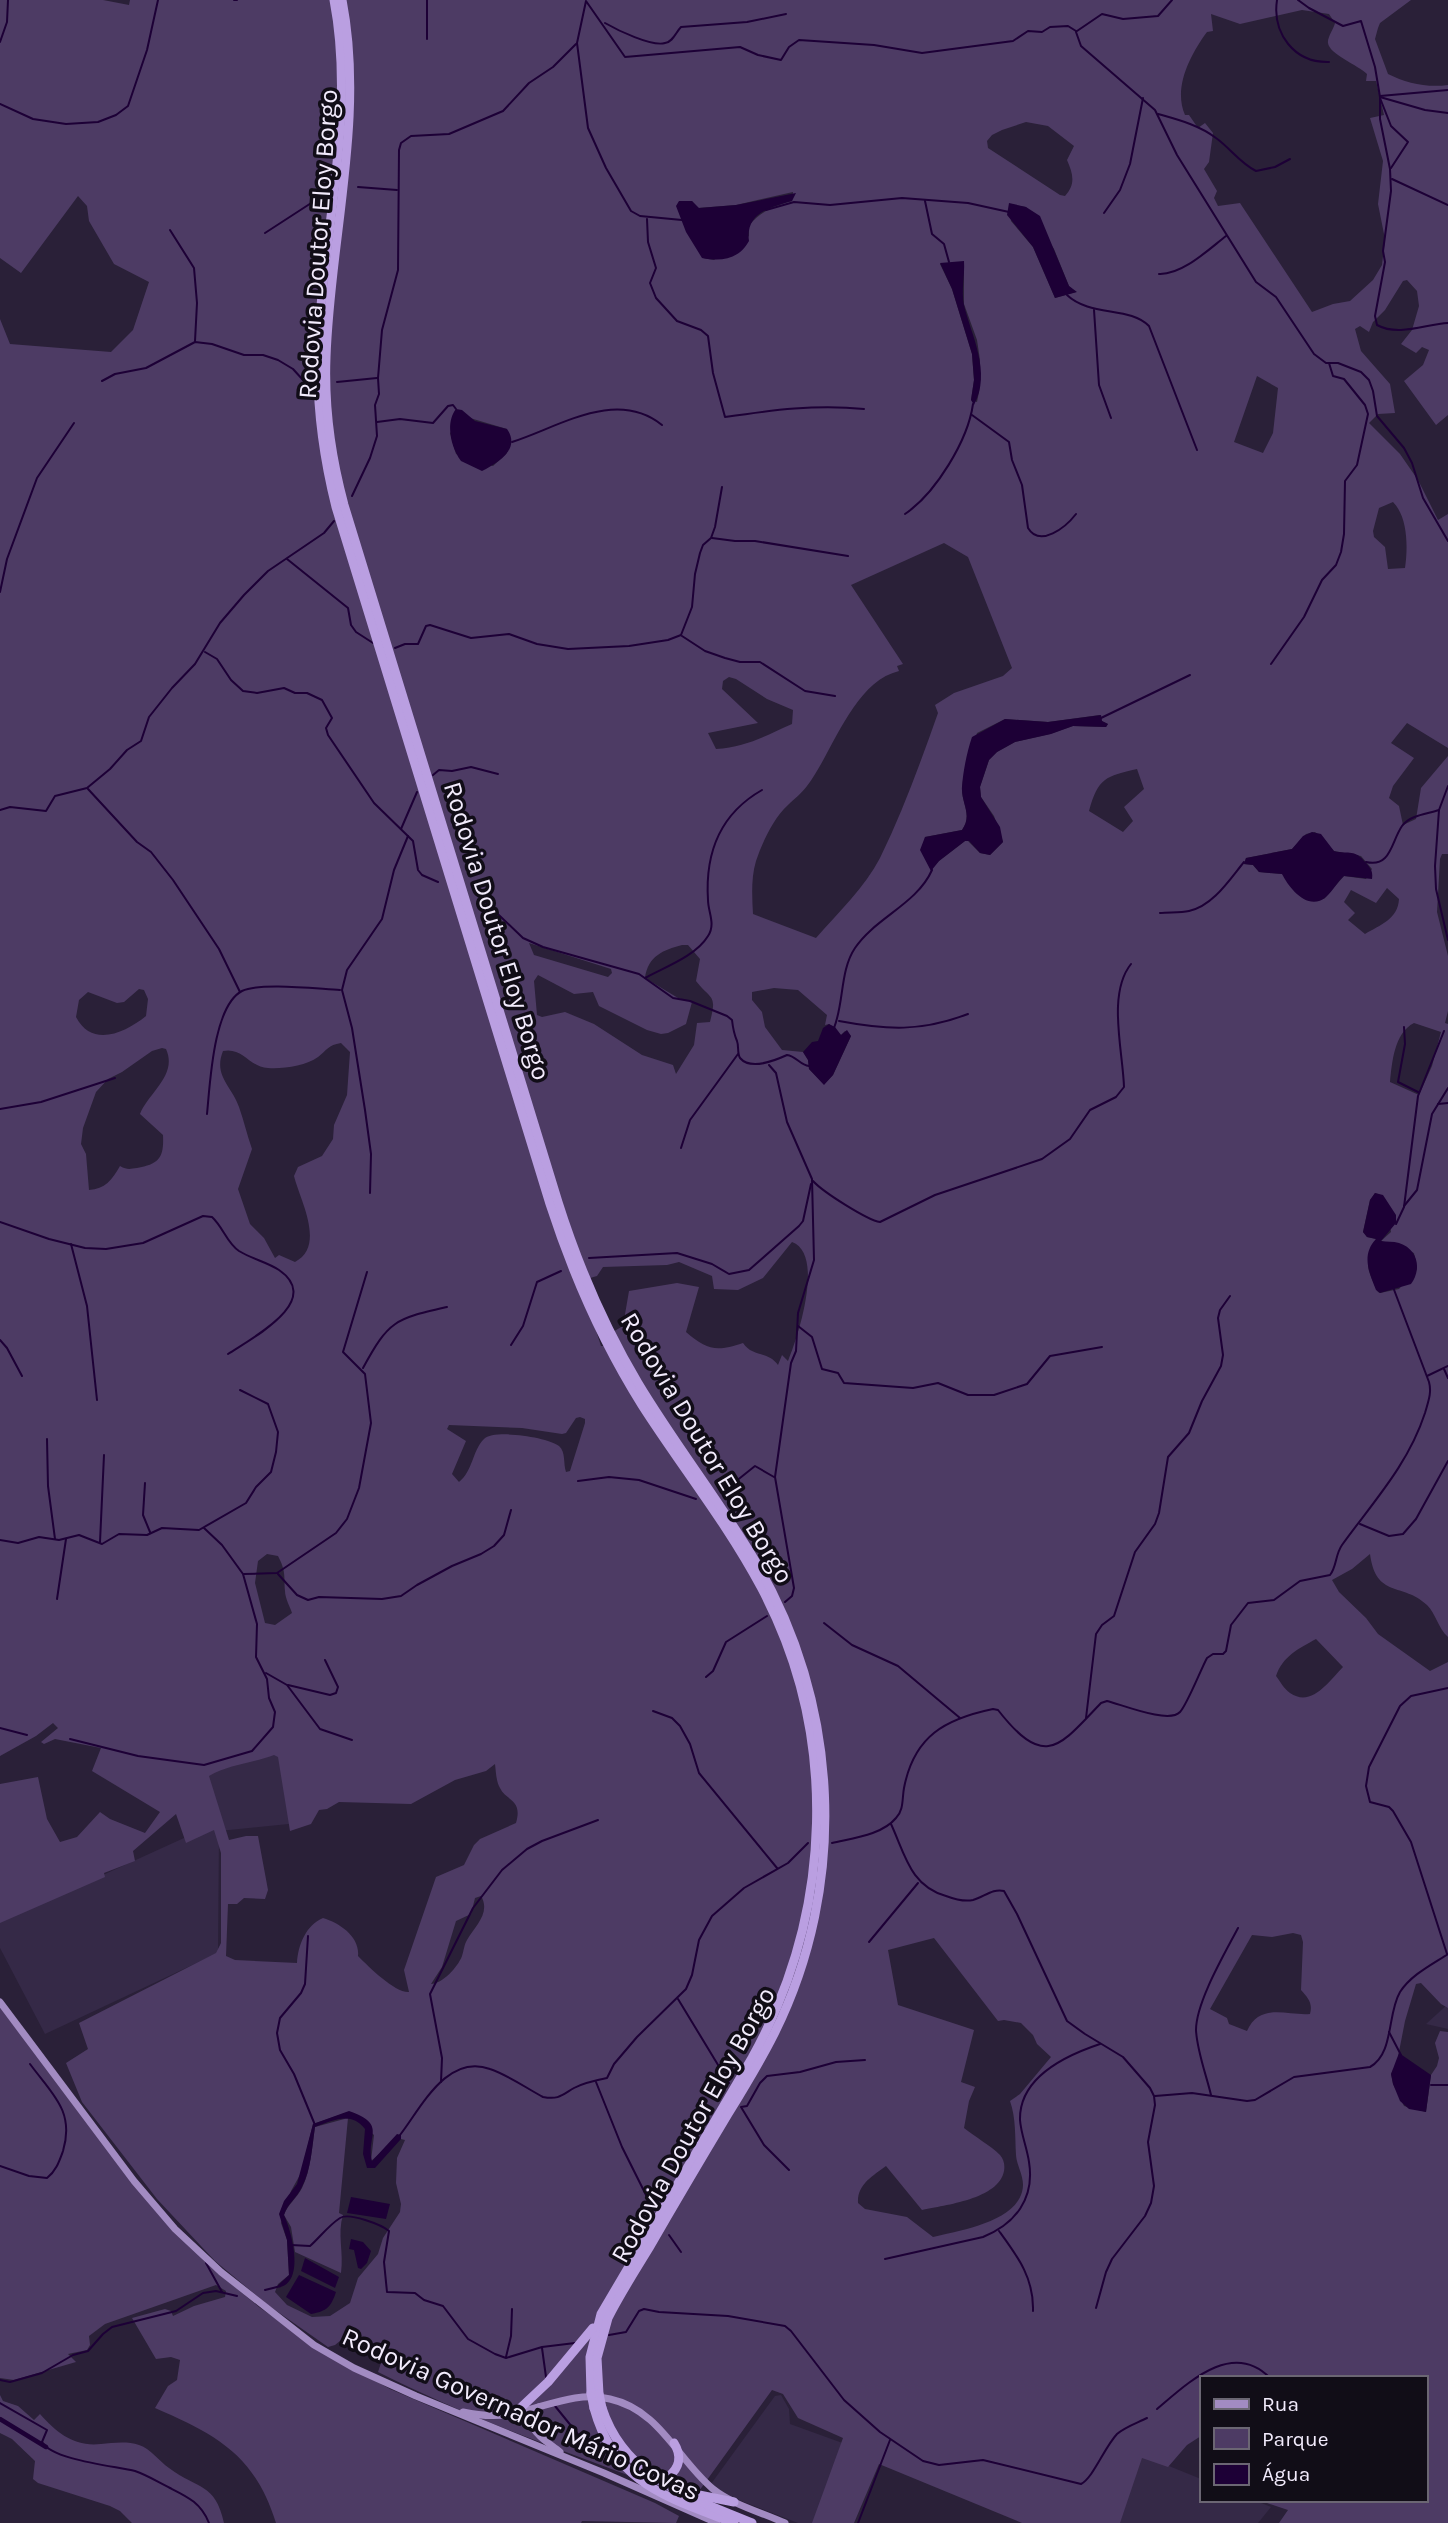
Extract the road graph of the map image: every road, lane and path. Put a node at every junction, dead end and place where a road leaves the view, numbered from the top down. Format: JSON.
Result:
{"nodes":[{"id":1,"x":334,"y":0,"type":"edge"},
{"id":2,"x":342,"y":0,"type":"edge"},
{"id":3,"x":0,"y":2002,"type":"edge"},
{"id":4,"x":601,"y":2314,"type":"junction"},
{"id":5,"x":595,"y":2393,"type":"junction"},
{"id":6,"x":540,"y":2406,"type":"junction"},
{"id":7,"x":598,"y":2408,"type":"junction"},
{"id":8,"x":446,"y":2409,"type":"junction"},
{"id":9,"x":514,"y":2414,"type":"junction"},
{"id":10,"x":674,"y":2443,"type":"junction"},
{"id":11,"x":569,"y":2459,"type":"junction"},
{"id":12,"x":652,"y":2477,"type":"junction"},
{"id":13,"x":675,"y":2490,"type":"junction"},
{"id":14,"x":659,"y":2493,"type":"joint"},
{"id":15,"x":734,"y":2502,"type":"junction"},
{"id":16,"x":717,"y":2523,"type":"edge"},
{"id":17,"x":734,"y":2523,"type":"edge"},
{"id":18,"x":752,"y":2523,"type":"edge"},
{"id":19,"x":785,"y":2523,"type":"edge"}],
"edges":[{"from":1,"to":4,"type":"highway","name":"Rodovia Doutor Eloy Borgo"},
{"from":2,"to":5,"type":"highway","name":"Rodovia Doutor Eloy Borgo"},
{"from":3,"to":8,"type":"main road","name":"Rodovia Governador Mário Covas"},
{"from":4,"to":5,"type":"highway","name":"Rodovia Doutor Eloy Borgo"},
{"from":4,"to":9,"type":"highway"},
{"from":5,"to":7,"type":"highway","name":"Rodovia Doutor Eloy Borgo","bridge":true},
{"from":6,"to":9,"type":"main road"},
{"from":6,"to":10,"type":"main road"},
{"from":6,"to":11,"type":"main road"},
{"from":7,"to":12,"type":"highway","name":"Rodovia Doutor Eloy Borgo"},
{"from":7,"to":14,"type":"highway","name":"Rodovia Doutor Eloy Borgo"},
{"from":8,"to":9,"type":"main road"},
{"from":8,"to":11,"type":"main road","name":"Rodovia Governador Mário Covas"},
{"from":10,"to":12,"type":"highway"},
{"from":10,"to":15,"type":"main road"},
{"from":11,"to":16,"type":"main road","name":"Rodovia Governador Mário Covas"},
{"from":12,"to":13,"type":"highway","name":"Rodovia Doutor Eloy Borgo"},
{"from":13,"to":15,"type":"highway"},
{"from":13,"to":18,"type":"highway","name":"Rodovia Doutor Eloy Borgo"},
{"from":14,"to":17,"type":"highway","name":"Rodovia Governador Mário Covas"},
{"from":15,"to":19,"type":"main road"}]}
